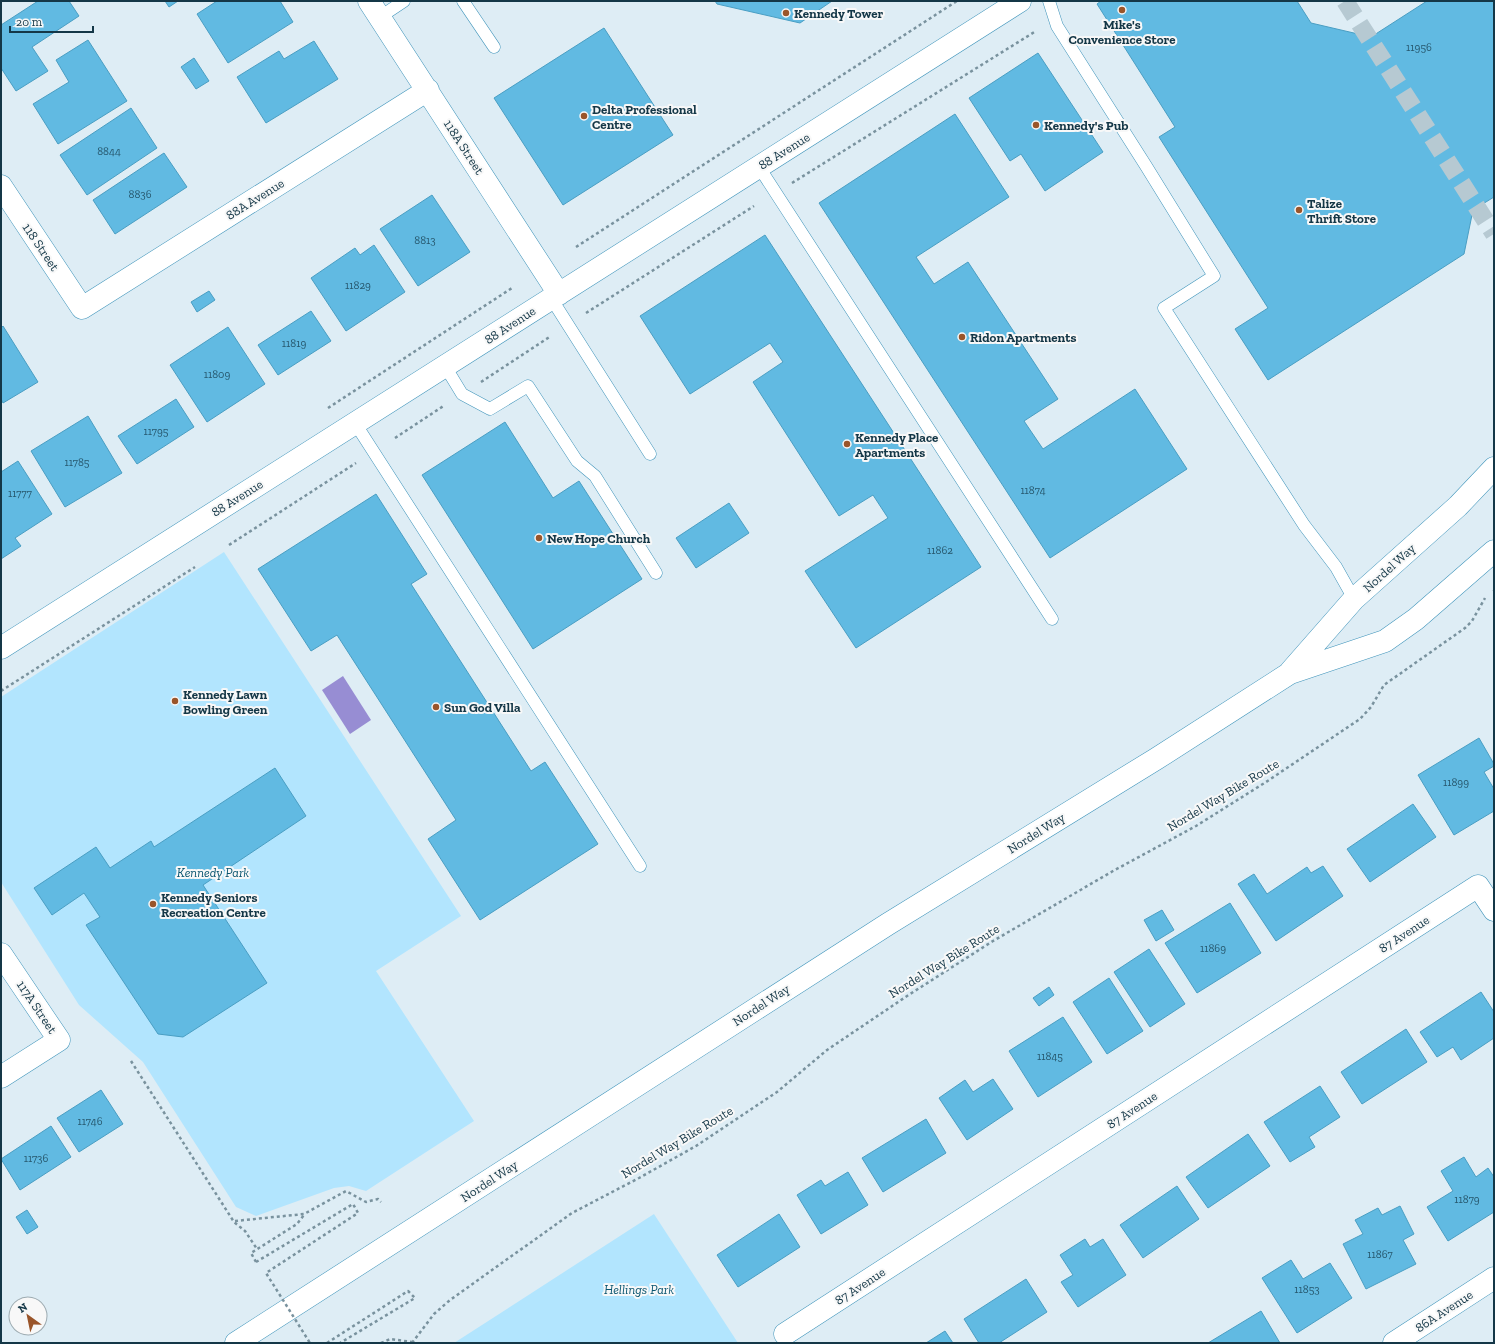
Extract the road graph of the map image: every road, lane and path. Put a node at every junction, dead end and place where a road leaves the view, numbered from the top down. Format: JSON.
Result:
{"nodes":[{"id":1,"x":404,"y":1,"type":"edge"},
{"id":2,"x":463,"y":1,"type":"edge"},
{"id":3,"x":957,"y":1,"type":"edge"},
{"id":4,"x":1020,"y":1,"type":"edge"},
{"id":5,"x":1049,"y":1,"type":"edge"},
{"id":6,"x":374,"y":9,"type":"edge"},
{"id":7,"x":1036,"y":31,"type":"dead end"},
{"id":8,"x":494,"y":47,"type":"dead end"},
{"id":9,"x":428,"y":90,"type":"junction"},
{"id":10,"x":759,"y":167,"type":"junction"},
{"id":11,"x":790,"y":184,"type":"dead end"},
{"id":12,"x":1,"y":186,"type":"edge"},
{"id":13,"x":754,"y":206,"type":"dead end"},
{"id":14,"x":576,"y":247,"type":"dead end"},
{"id":15,"x":555,"y":296,"type":"junction"},
{"id":16,"x":82,"y":308,"type":"joint"},
{"id":17,"x":586,"y":313,"type":"dead end"},
{"id":18,"x":556,"y":333,"type":"dead end"},
{"id":19,"x":445,"y":366,"type":"junction"},
{"id":20,"x":481,"y":382,"type":"dead end"},
{"id":21,"x":451,"y":401,"type":"dead end"},
{"id":22,"x":355,"y":423,"type":"junction"},
{"id":23,"x":395,"y":438,"type":"dead end"},
{"id":24,"x":650,"y":454,"type":"dead end"},
{"id":25,"x":356,"y":463,"type":"dead end"},
{"id":26,"x":1494,"y":468,"type":"edge"},
{"id":27,"x":229,"y":545,"type":"dead end"},
{"id":28,"x":1494,"y":551,"type":"edge"},
{"id":29,"x":195,"y":567,"type":"dead end"},
{"id":30,"x":656,"y":573,"type":"dead end"},
{"id":31,"x":1485,"y":598,"type":"dead end"},
{"id":32,"x":1354,"y":599,"type":"junction"},
{"id":33,"x":1052,"y":619,"type":"dead end"},
{"id":34,"x":1,"y":648,"type":"edge"},
{"id":35,"x":1290,"y":672,"type":"junction"},
{"id":36,"x":1,"y":691,"type":"edge"},
{"id":37,"x":640,"y":866,"type":"dead end"},
{"id":38,"x":1494,"y":910,"type":"edge"},
{"id":39,"x":1,"y":954,"type":"edge"},
{"id":40,"x":131,"y":1061,"type":"dead end"},
{"id":41,"x":1,"y":1077,"type":"edge"},
{"id":42,"x":381,"y":1202,"type":"dead end"},
{"id":43,"x":304,"y":1214,"type":"junction"},
{"id":44,"x":234,"y":1222,"type":"junction"},
{"id":45,"x":257,"y":1249,"type":"junction"},
{"id":46,"x":1494,"y":1278,"type":"edge"},
{"id":47,"x":785,"y":1334,"type":"dead end"},
{"id":48,"x":236,"y":1343,"type":"edge"},
{"id":49,"x":310,"y":1343,"type":"edge"},
{"id":50,"x":327,"y":1343,"type":"edge"},
{"id":51,"x":340,"y":1343,"type":"edge"},
{"id":52,"x":381,"y":1343,"type":"edge"},
{"id":53,"x":412,"y":1343,"type":"edge"},
{"id":54,"x":1394,"y":1343,"type":"edge"}],
"edges":[{"from":1,"to":6,"type":"lane"},
{"from":2,"to":8,"type":"lane"},
{"from":3,"to":14,"type":"path"},
{"from":4,"to":10,"type":"street","name":"88 Avenue"},
{"from":5,"to":32,"type":"lane"},
{"from":6,"to":9,"type":"street","name":"118A Street"},
{"from":7,"to":11,"type":"path"},
{"from":9,"to":15,"type":"street","name":"118A Street"},
{"from":9,"to":16,"type":"street","name":"88A Avenue"},
{"from":10,"to":15,"type":"street","name":"88 Avenue"},
{"from":10,"to":33,"type":"lane"},
{"from":12,"to":16,"type":"street","name":"118 Street"},
{"from":13,"to":17,"type":"path"},
{"from":15,"to":19,"type":"street","name":"88 Avenue"},
{"from":15,"to":24,"type":"lane"},
{"from":18,"to":20,"type":"path"},
{"from":19,"to":22,"type":"street","name":"88 Avenue"},
{"from":19,"to":30,"type":"lane"},
{"from":21,"to":23,"type":"path"},
{"from":22,"to":34,"type":"street","name":"88 Avenue"},
{"from":22,"to":37,"type":"lane"},
{"from":25,"to":27,"type":"path"},
{"from":26,"to":32,"type":"street","name":"Nordel Way"},
{"from":28,"to":35,"type":"street","name":"Nordel Way"},
{"from":29,"to":36,"type":"path"},
{"from":31,"to":53,"type":"path","name":"Nordel Way Bike Route"},
{"from":32,"to":35,"type":"street","name":"Nordel Way"},
{"from":35,"to":48,"type":"street","name":"Nordel Way"},
{"from":38,"to":47,"type":"street","name":"87 Avenue"},
{"from":39,"to":41,"type":"street","name":"117A Street"},
{"from":40,"to":44,"type":"path"},
{"from":42,"to":43,"type":"path"},
{"from":43,"to":44,"type":"path"},
{"from":43,"to":45,"type":"path"},
{"from":44,"to":45,"type":"path"},
{"from":45,"to":49,"type":"path","bridge":true},
{"from":46,"to":54,"type":"street","name":"86A Avenue"},
{"from":50,"to":51,"type":"path"},
{"from":52,"to":53,"type":"path"}]}
